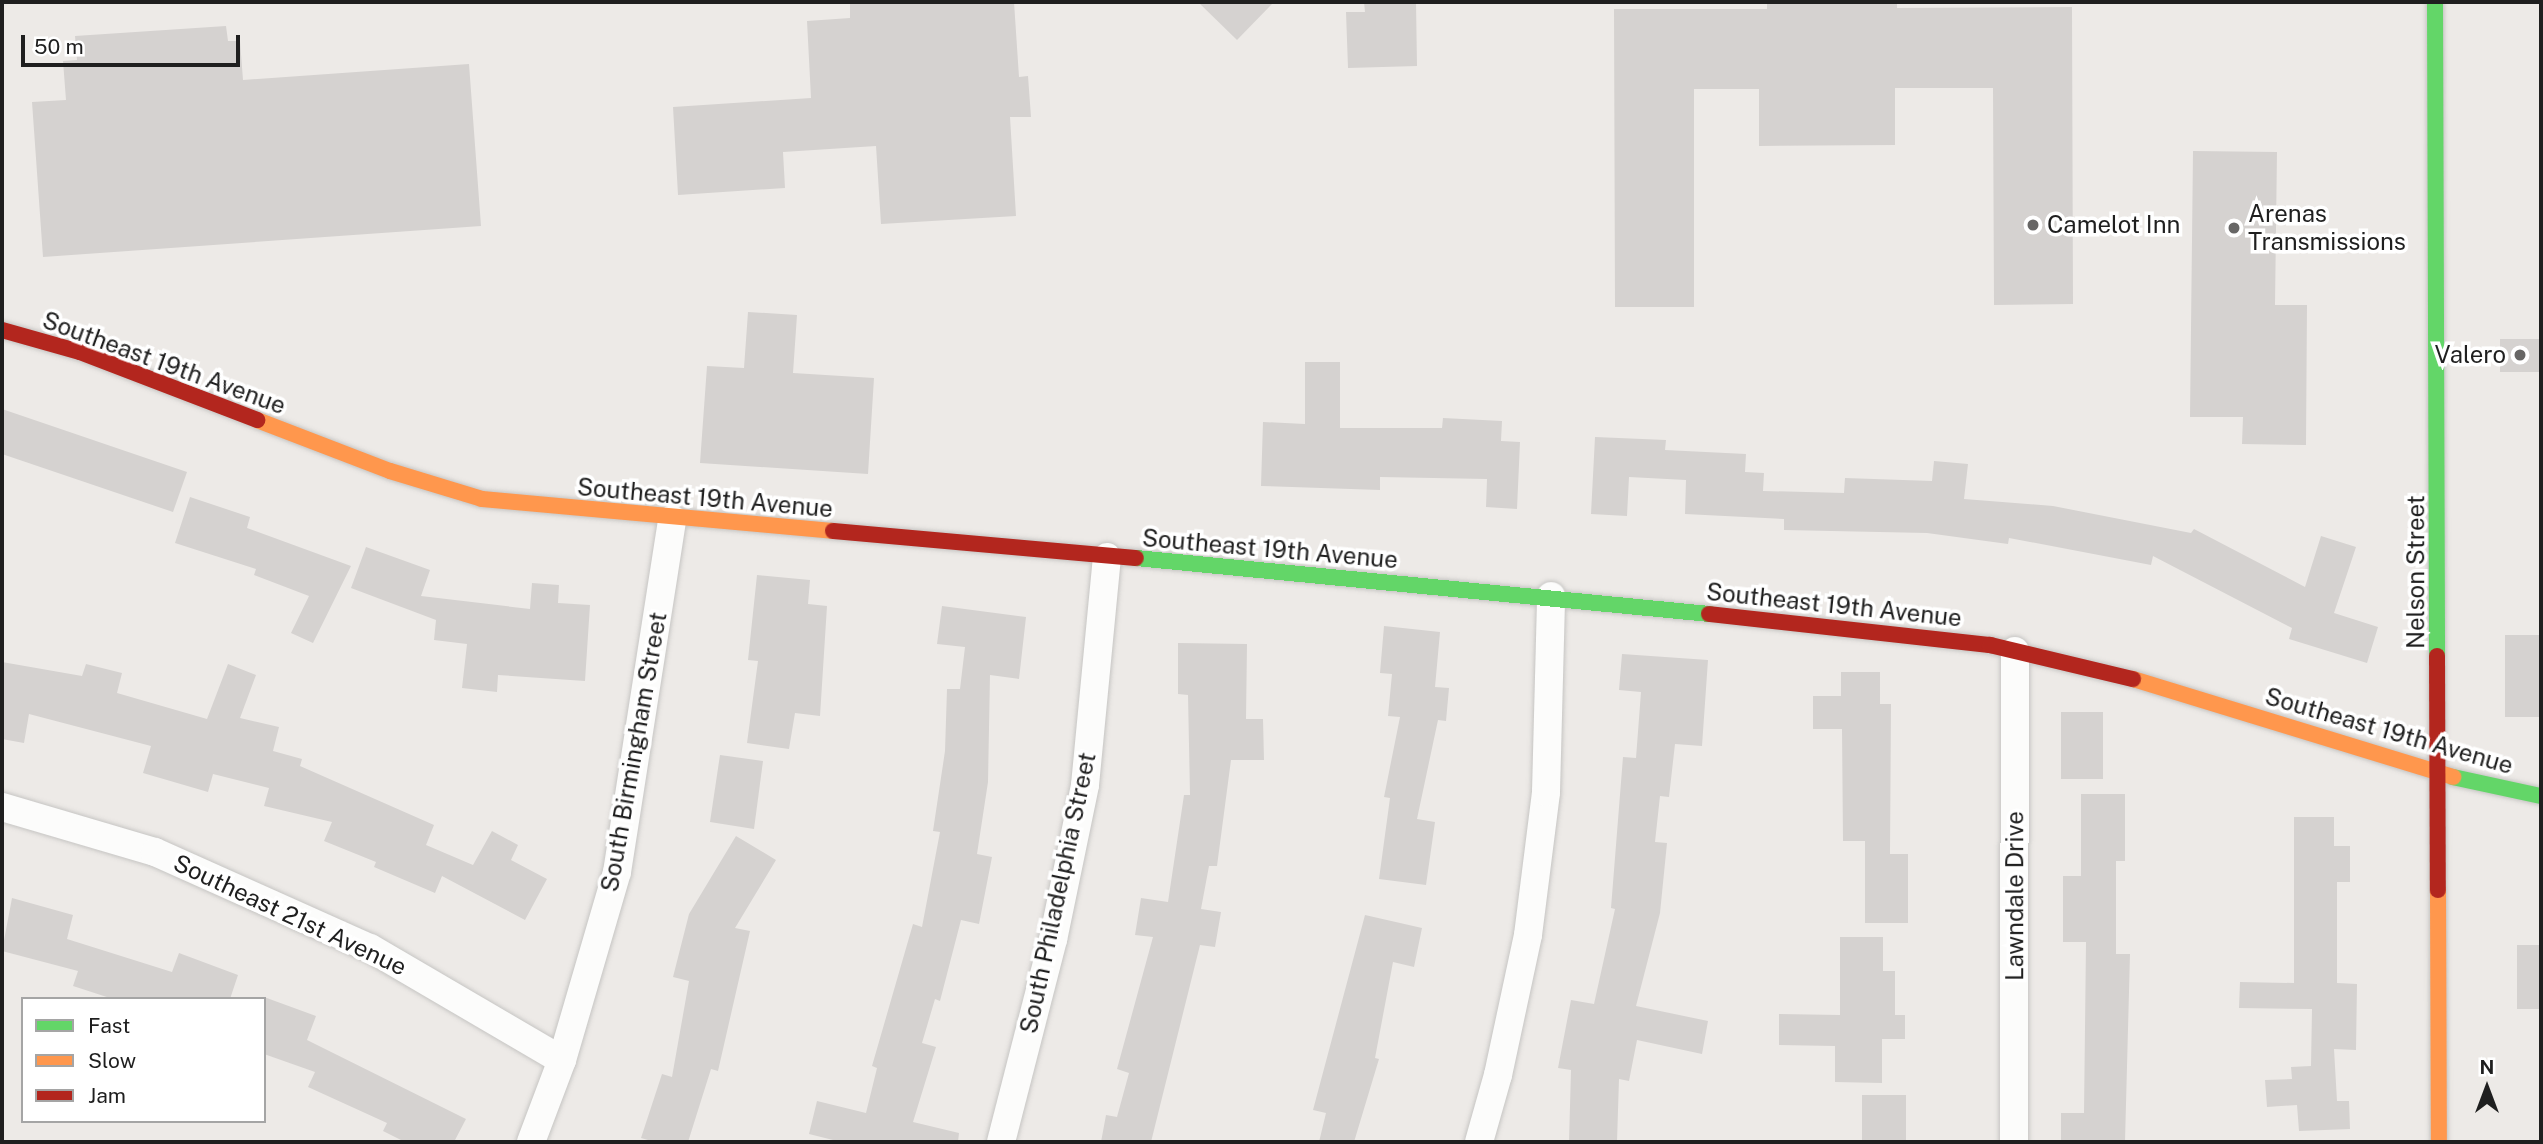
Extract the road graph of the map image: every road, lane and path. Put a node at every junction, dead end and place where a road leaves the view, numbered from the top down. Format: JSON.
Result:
{"nodes":[{"id":1,"x":2435,"y":2,"type":"edge"},
{"id":2,"x":2,"y":330,"type":"edge"},
{"id":3,"x":672,"y":519,"type":"junction"},
{"id":4,"x":1107,"y":557,"type":"junction"},
{"id":5,"x":1551,"y":596,"type":"junction"},
{"id":6,"x":2015,"y":651,"type":"junction"},
{"id":7,"x":2440,"y":774,"type":"junction"},
{"id":8,"x":2541,"y":796,"type":"edge"},
{"id":9,"x":2,"y":807,"type":"edge"},
{"id":10,"x":562,"y":1060,"type":"junction"},
{"id":11,"x":531,"y":1142,"type":"edge"},
{"id":12,"x":1001,"y":1142,"type":"edge"},
{"id":13,"x":1479,"y":1142,"type":"edge"},
{"id":14,"x":2014,"y":1142,"type":"edge"},
{"id":15,"x":2439,"y":1142,"type":"edge"}],
"edges":[{"from":1,"to":7,"type":"street","name":"Nelson Street"},
{"from":2,"to":3,"type":"street","name":"Southeast 19th Avenue"},
{"from":3,"to":4,"type":"street","name":"Southeast 19th Avenue"},
{"from":3,"to":10,"type":"street","name":"South Birmingham Street"},
{"from":4,"to":5,"type":"street","name":"Southeast 19th Avenue"},
{"from":4,"to":12,"type":"street","name":"South Philadelphia Street"},
{"from":5,"to":6,"type":"street","name":"Southeast 19th Avenue"},
{"from":5,"to":13,"type":"street"},
{"from":6,"to":7,"type":"street","name":"Southeast 19th Avenue"},
{"from":6,"to":14,"type":"street","name":"Lawndale Drive"},
{"from":7,"to":8,"type":"street","name":"Southeast 19th Avenue"},
{"from":7,"to":15,"type":"street","name":"Nelson Street"},
{"from":9,"to":10,"type":"street","name":"Southeast 21st Avenue"},
{"from":10,"to":11,"type":"street","name":"South Birmingham Street"}]}
